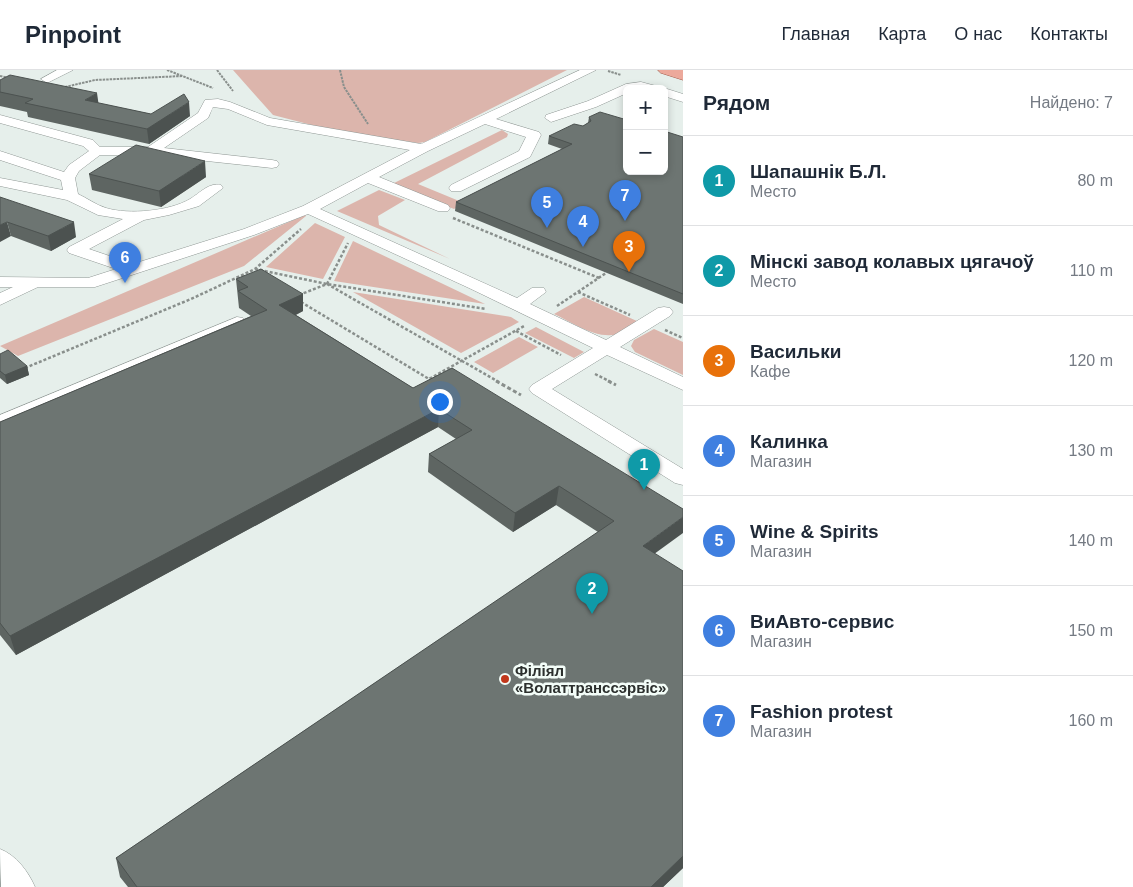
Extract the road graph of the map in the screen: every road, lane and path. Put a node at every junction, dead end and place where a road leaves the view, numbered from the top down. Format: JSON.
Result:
{"nodes":[{"id":1,"x":67,"y":70,"type":"edge"},
{"id":2,"x":168,"y":70,"type":"edge"},
{"id":3,"x":217,"y":70,"type":"edge"},
{"id":4,"x":340,"y":70,"type":"edge"},
{"id":5,"x":586,"y":71,"type":"edge"},
{"id":6,"x":0,"y":76,"type":"edge"},
{"id":7,"x":183,"y":76,"type":"junction"},
{"id":8,"x":47,"y":79,"type":"dead end"},
{"id":9,"x":15,"y":80,"type":"edge"},
{"id":10,"x":60,"y":86,"type":"edge"},
{"id":11,"x":214,"y":89,"type":"dead end"},
{"id":12,"x":542,"y":91,"type":"junction"},
{"id":13,"x":623,"y":91,"type":"edge"},
{"id":14,"x":668,"y":93,"type":"edge"},
{"id":15,"x":229,"y":94,"type":"dead end"},
{"id":16,"x":683,"y":98,"type":"edge"},
{"id":17,"x":512,"y":106,"type":"junction"},
{"id":18,"x":591,"y":108,"type":"junction"},
{"id":19,"x":551,"y":118,"type":"junction"},
{"id":20,"x":0,"y":119,"type":"edge"},
{"id":21,"x":484,"y":119,"type":"junction"},
{"id":22,"x":573,"y":126,"type":"edge"},
{"id":23,"x":398,"y":142,"type":"junction"},
{"id":24,"x":423,"y":148,"type":"junction"},
{"id":25,"x":97,"y":151,"type":"junction"},
{"id":26,"x":150,"y":151,"type":"junction"},
{"id":27,"x":0,"y":155,"type":"edge"},
{"id":28,"x":272,"y":164,"type":"dead end"},
{"id":29,"x":366,"y":176,"type":"junction"},
{"id":30,"x":68,"y":178,"type":"junction"},
{"id":31,"x":0,"y":182,"type":"edge"},
{"id":32,"x":216,"y":188,"type":"dead end"},
{"id":33,"x":456,"y":188,"type":"dead end"},
{"id":34,"x":71,"y":196,"type":"junction"},
{"id":35,"x":446,"y":212,"type":"joint"},
{"id":36,"x":140,"y":216,"type":"junction"},
{"id":37,"x":307,"y":217,"type":"junction"},
{"id":38,"x":352,"y":236,"type":"dead end"},
{"id":39,"x":255,"y":269,"type":"junction"},
{"id":40,"x":127,"y":271,"type":"junction"},
{"id":41,"x":1,"y":273,"type":"edge"},
{"id":42,"x":495,"y":273,"type":"dead end"},
{"id":43,"x":606,"y":273,"type":"edge"},
{"id":44,"x":599,"y":278,"type":"junction"},
{"id":45,"x":37,"y":282,"type":"junction"},
{"id":46,"x":327,"y":284,"type":"junction"},
{"id":47,"x":475,"y":284,"type":"junction"},
{"id":48,"x":538,"y":292,"type":"dead end"},
{"id":49,"x":0,"y":300,"type":"edge"},
{"id":50,"x":518,"y":304,"type":"junction"},
{"id":51,"x":555,"y":307,"type":"dead end"},
{"id":52,"x":486,"y":310,"type":"dead end"},
{"id":53,"x":664,"y":312,"type":"dead end"},
{"id":54,"x":237,"y":322,"type":"edge"},
{"id":55,"x":531,"y":322,"type":"dead end"},
{"id":56,"x":609,"y":347,"type":"junction"},
{"id":57,"x":464,"y":361,"type":"junction"},
{"id":58,"x":21,"y":369,"type":"edge"},
{"id":59,"x":683,"y":384,"type":"edge"},
{"id":60,"x":523,"y":396,"type":"dead end"},
{"id":61,"x":0,"y":422,"type":"edge"},
{"id":62,"x":683,"y":478,"type":"edge"},
{"id":63,"x":0,"y":863,"type":"edge"},
{"id":64,"x":20,"y":887,"type":"edge"}],
"edges":[{"from":1,"to":8,"type":"street"},
{"from":2,"to":7,"type":"path"},
{"from":3,"to":15,"type":"path"},
{"from":4,"to":23,"type":"path"},
{"from":5,"to":12,"type":"street"},
{"from":6,"to":9,"type":"path"},
{"from":7,"to":10,"type":"path"},
{"from":7,"to":11,"type":"path"},
{"from":12,"to":17,"type":"street"},
{"from":12,"to":18,"type":"street"},
{"from":13,"to":18,"type":"street"},
{"from":14,"to":16,"type":"street"},
{"from":17,"to":19,"type":"street"},
{"from":17,"to":21,"type":"street"},
{"from":18,"to":19,"type":"street"},
{"from":19,"to":22,"type":"street"},
{"from":20,"to":25,"type":"street"},
{"from":21,"to":24,"type":"street"},
{"from":21,"to":33,"type":"street"},
{"from":23,"to":24,"type":"street"},
{"from":23,"to":26,"type":"street"},
{"from":24,"to":29,"type":"street"},
{"from":25,"to":26,"type":"street"},
{"from":25,"to":30,"type":"street"},
{"from":26,"to":28,"type":"street"},
{"from":27,"to":30,"type":"street"},
{"from":29,"to":35,"type":"street"},
{"from":29,"to":37,"type":"street"},
{"from":30,"to":34,"type":"street"},
{"from":31,"to":34,"type":"street"},
{"from":32,"to":36,"type":"street"},
{"from":34,"to":36,"type":"street"},
{"from":35,"to":44,"type":"path"},
{"from":36,"to":40,"type":"street"},
{"from":37,"to":39,"type":"path"},
{"from":37,"to":40,"type":"street"},
{"from":37,"to":47,"type":"street"},
{"from":38,"to":46,"type":"path"},
{"from":39,"to":46,"type":"path"},
{"from":39,"to":58,"type":"path"},
{"from":40,"to":45,"type":"street"},
{"from":41,"to":45,"type":"street"},
{"from":42,"to":47,"type":"street"},
{"from":43,"to":44,"type":"path"},
{"from":44,"to":51,"type":"path"},
{"from":45,"to":49,"type":"street"},
{"from":46,"to":52,"type":"path"},
{"from":46,"to":57,"type":"path"},
{"from":46,"to":57,"type":"path"},
{"from":47,"to":50,"type":"street"},
{"from":48,"to":50,"type":"street"},
{"from":50,"to":56,"type":"street"},
{"from":53,"to":56,"type":"street"},
{"from":54,"to":61,"type":"street"},
{"from":55,"to":57,"type":"path"},
{"from":56,"to":59,"type":"street"},
{"from":56,"to":62,"type":"street"},
{"from":57,"to":60,"type":"path"},
{"from":63,"to":64,"type":"street"}]}
